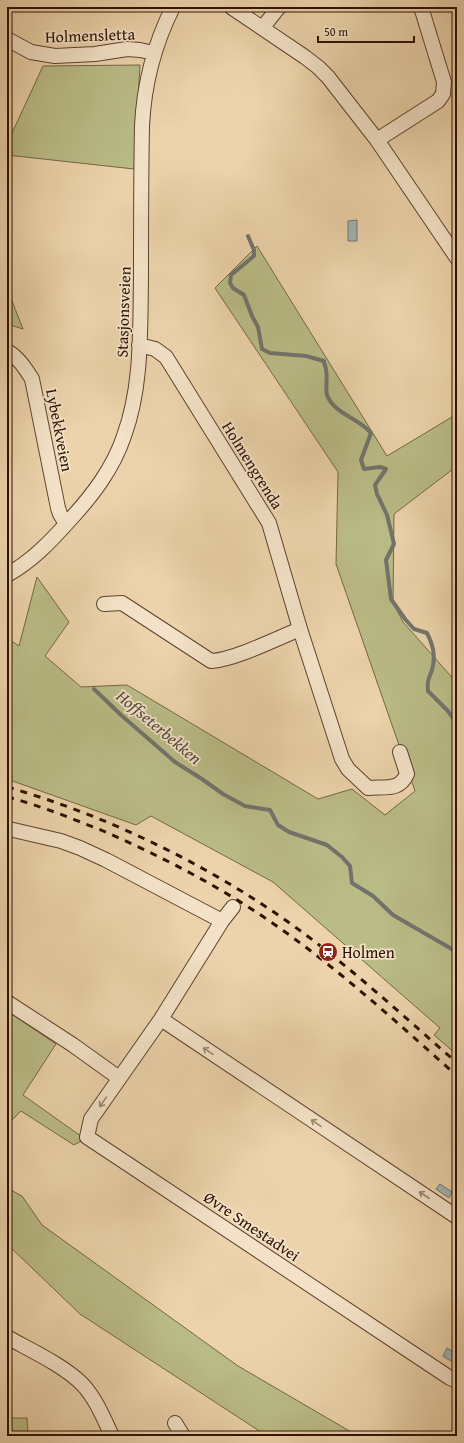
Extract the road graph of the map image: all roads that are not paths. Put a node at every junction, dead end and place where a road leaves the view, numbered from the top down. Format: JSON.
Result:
{"nodes":[{"id":1,"x":172,"y":7,"type":"edge"},
{"id":2,"x":231,"y":7,"type":"edge"},
{"id":3,"x":279,"y":7,"type":"edge"},
{"id":4,"x":421,"y":7,"type":"edge"},
{"id":5,"x":263,"y":28,"type":"junction"},
{"id":6,"x":7,"y":39,"type":"edge"},
{"id":7,"x":154,"y":53,"type":"junction"},
{"id":8,"x":377,"y":140,"type":"junction"},
{"id":9,"x":457,"y":258,"type":"edge"},
{"id":10,"x":139,"y":345,"type":"junction"},
{"id":11,"x":7,"y":351,"type":"edge"},
{"id":12,"x":66,"y":524,"type":"junction"},
{"id":13,"x":7,"y":575,"type":"edge"},
{"id":14,"x":104,"y":604,"type":"dead end"},
{"id":15,"x":300,"y":629,"type":"junction"},
{"id":16,"x":400,"y":752,"type":"dead end"},
{"id":17,"x":9,"y":829,"type":"dead end"},
{"id":18,"x":232,"y":907,"type":"dead end"},
{"id":19,"x":222,"y":921,"type":"junction"},
{"id":20,"x":7,"y":1002,"type":"edge"},
{"id":21,"x":161,"y":1019,"type":"junction"},
{"id":22,"x":119,"y":1078,"type":"junction"},
{"id":23,"x":457,"y":1217,"type":"edge"},
{"id":24,"x":7,"y":1337,"type":"edge"},
{"id":25,"x":457,"y":1381,"type":"edge"},
{"id":26,"x":175,"y":1423,"type":"dead end"},
{"id":27,"x":112,"y":1436,"type":"edge"},
{"id":28,"x":183,"y":1436,"type":"edge"}],
"edges":[{"from":1,"to":7,"type":"street","name":"Stasjonsveien"},
{"from":2,"to":5,"type":"street"},
{"from":3,"to":5,"type":"street"},
{"from":4,"to":8,"type":"street"},
{"from":5,"to":8,"type":"street"},
{"from":6,"to":7,"type":"street","name":"Holmensletta"},
{"from":7,"to":10,"type":"street","name":"Stasjonsveien"},
{"from":8,"to":9,"type":"street"},
{"from":10,"to":12,"type":"street","name":"Stasjonsveien"},
{"from":10,"to":15,"type":"street","name":"Holmengrenda"},
{"from":11,"to":12,"type":"street","name":"Lybekkveien"},
{"from":12,"to":13,"type":"street","name":"Stasjonsveien"},
{"from":14,"to":15,"type":"street"},
{"from":15,"to":16,"type":"street","name":"Holmengrenda"},
{"from":17,"to":19,"type":"street"},
{"from":18,"to":19,"type":"street","name":"Øvre Smestadvei"},
{"from":19,"to":21,"type":"street","name":"Øvre Smestadvei"},
{"from":20,"to":22,"type":"street"},
{"from":21,"to":22,"type":"street","name":"Øvre Smestadvei"},
{"from":23,"to":21,"type":"street","one_way":true},
{"from":22,"to":25,"type":"street","name":"Øvre Smestadvei","one_way":true},
{"from":24,"to":27,"type":"street"},
{"from":26,"to":28,"type":"street"}]}
